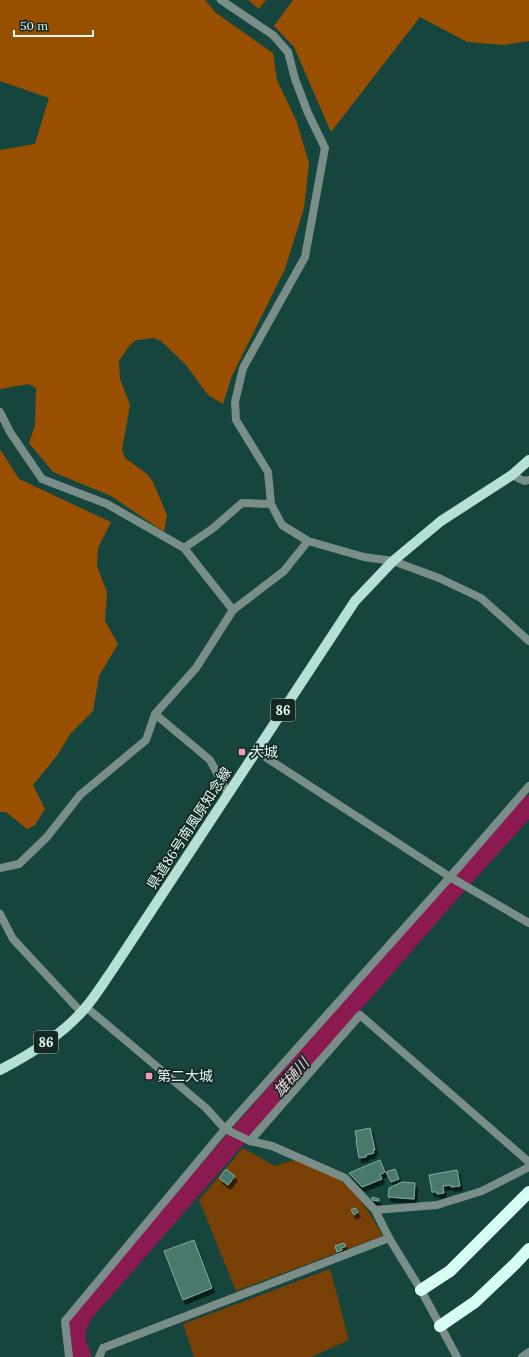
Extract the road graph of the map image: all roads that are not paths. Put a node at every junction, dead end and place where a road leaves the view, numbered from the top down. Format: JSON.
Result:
{"nodes":[{"id":1,"x":221,"y":0,"type":"edge"},
{"id":2,"x":0,"y":412,"type":"edge"},
{"id":3,"x":529,"y":460,"type":"edge"},
{"id":4,"x":512,"y":475,"type":"junction"},
{"id":5,"x":529,"y":480,"type":"edge"},
{"id":6,"x":271,"y":504,"type":"junction"},
{"id":7,"x":308,"y":541,"type":"junction"},
{"id":8,"x":184,"y":548,"type":"junction"},
{"id":9,"x":393,"y":561,"type":"junction"},
{"id":10,"x":233,"y":610,"type":"junction"},
{"id":11,"x":529,"y":641,"type":"edge"},
{"id":12,"x":155,"y":714,"type":"junction"},
{"id":13,"x":256,"y":751,"type":"junction"},
{"id":14,"x":529,"y":786,"type":"edge"},
{"id":15,"x":228,"y":794,"type":"junction"},
{"id":16,"x":0,"y":868,"type":"edge"},
{"id":17,"x":453,"y":878,"type":"junction"},
{"id":18,"x":0,"y":914,"type":"edge"},
{"id":19,"x":529,"y":923,"type":"edge"},
{"id":20,"x":84,"y":1010,"type":"junction"},
{"id":21,"x":0,"y":1070,"type":"edge"},
{"id":22,"x":228,"y":1130,"type":"junction"},
{"id":23,"x":248,"y":1140,"type":"junction"},
{"id":24,"x":529,"y":1162,"type":"edge"},
{"id":25,"x":529,"y":1167,"type":"edge"},
{"id":26,"x":529,"y":1192,"type":"edge"},
{"id":27,"x":375,"y":1210,"type":"junction"},
{"id":28,"x":389,"y":1238,"type":"junction"},
{"id":29,"x":529,"y":1249,"type":"edge"},
{"id":30,"x":420,"y":1290,"type":"junction"},
{"id":31,"x":440,"y":1326,"type":"junction"},
{"id":32,"x":529,"y":1352,"type":"edge"},
{"id":33,"x":70,"y":1357,"type":"edge"},
{"id":34,"x":99,"y":1357,"type":"edge"},
{"id":35,"x":457,"y":1357,"type":"edge"},
{"id":36,"x":522,"y":1357,"type":"edge"}],
"edges":[{"from":1,"to":6,"type":"street"},
{"from":2,"to":8,"type":"street"},
{"from":3,"to":4,"type":"main road","name":"県道86号南風原知念線","number":"86"},
{"from":4,"to":5,"type":"street"},
{"from":4,"to":9,"type":"main road","name":"県道86号南風原知念線","number":"86"},
{"from":6,"to":7,"type":"street"},
{"from":6,"to":8,"type":"street"},
{"from":7,"to":9,"type":"street"},
{"from":7,"to":10,"type":"street"},
{"from":8,"to":10,"type":"street"},
{"from":9,"to":11,"type":"street"},
{"from":9,"to":13,"type":"main road","name":"県道86号南風原知念線","number":"86"},
{"from":10,"to":12,"type":"street"},
{"from":12,"to":15,"type":"street"},
{"from":12,"to":16,"type":"street"},
{"from":13,"to":15,"type":"main road","name":"県道86号南風原知念線","number":"86"},
{"from":13,"to":17,"type":"street"},
{"from":14,"to":17,"type":"street"},
{"from":15,"to":20,"type":"main road","name":"県道86号南風原知念線","number":"86"},
{"from":17,"to":19,"type":"street"},
{"from":17,"to":22,"type":"street"},
{"from":18,"to":20,"type":"street"},
{"from":20,"to":21,"type":"main road","name":"県道86号南風原知念線","number":"86"},
{"from":20,"to":22,"type":"street"},
{"from":22,"to":23,"type":"street"},
{"from":22,"to":33,"type":"street"},
{"from":23,"to":24,"type":"street"},
{"from":23,"to":27,"type":"street"},
{"from":25,"to":27,"type":"street"},
{"from":26,"to":30,"type":"highway"},
{"from":27,"to":28,"type":"street"},
{"from":28,"to":30,"type":"street"},
{"from":28,"to":34,"type":"street"},
{"from":29,"to":31,"type":"highway"},
{"from":30,"to":31,"type":"street"},
{"from":31,"to":35,"type":"street"},
{"from":32,"to":36,"type":"street"}]}
